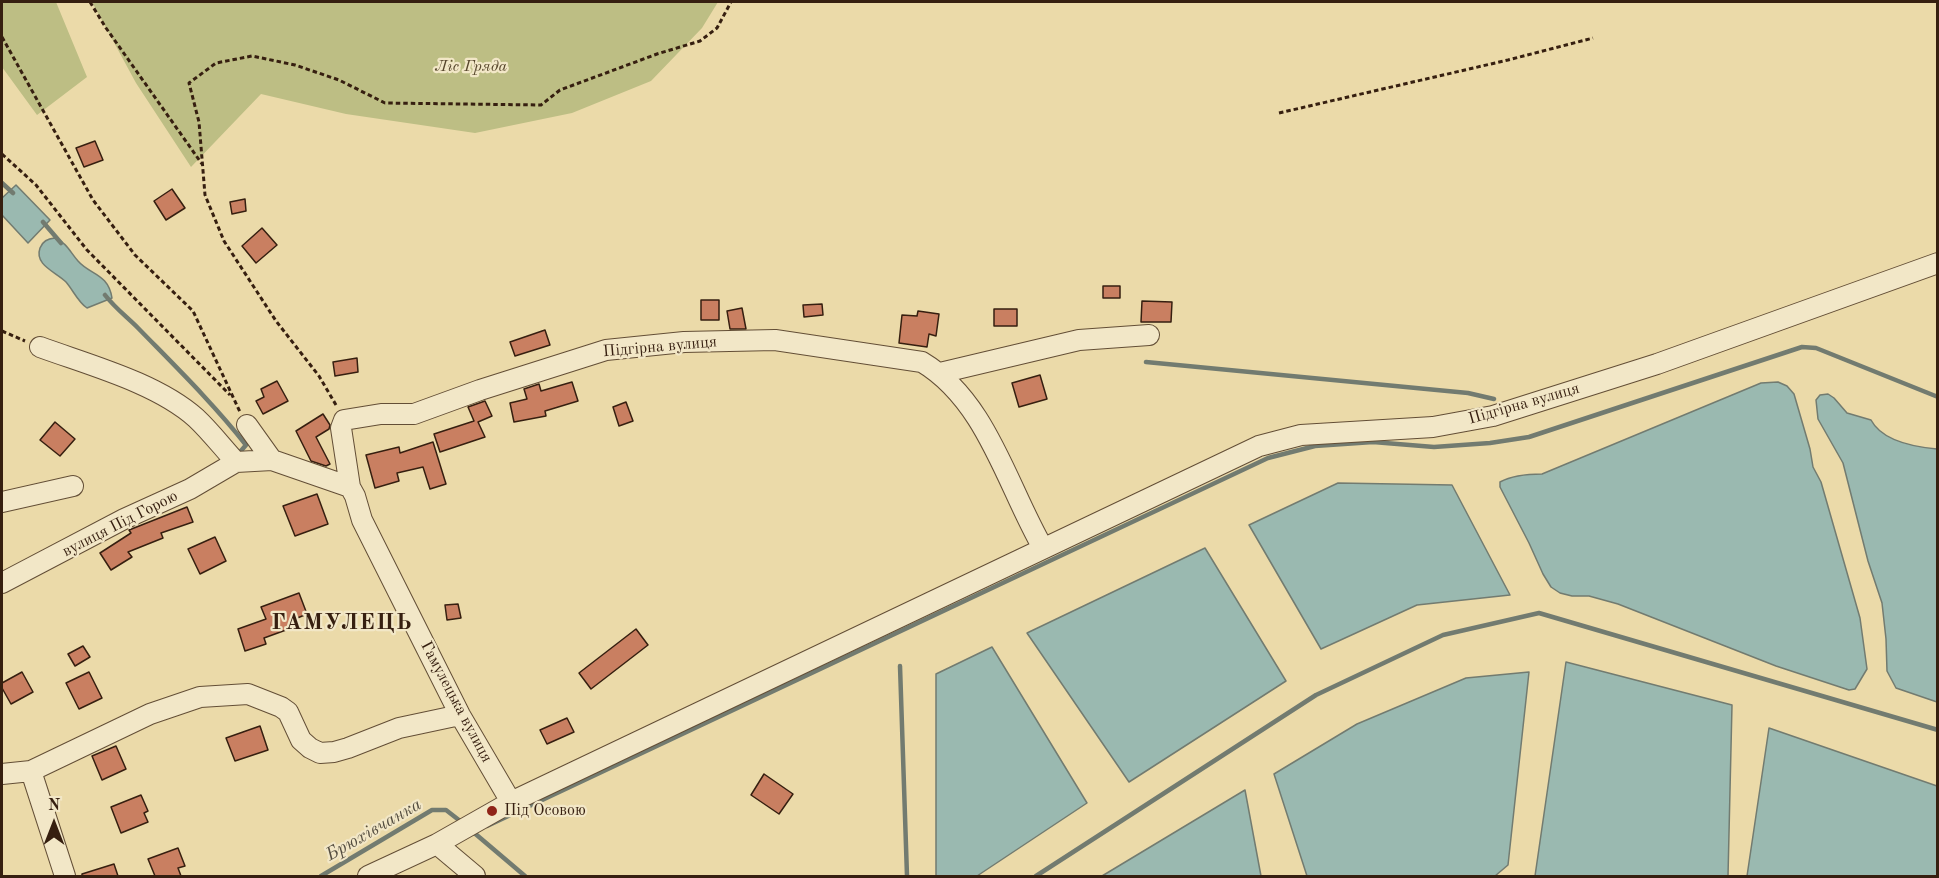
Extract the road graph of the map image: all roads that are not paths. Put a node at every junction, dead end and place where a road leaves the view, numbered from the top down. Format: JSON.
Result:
{"nodes":[{"id":1,"x":1938,"y":263,"type":"edge"},
{"id":2,"x":1149,"y":335,"type":"dead end"},
{"id":3,"x":40,"y":347,"type":"road end"},
{"id":4,"x":940,"y":373,"type":"junction"},
{"id":5,"x":247,"y":425,"type":"dead end"},
{"id":6,"x":272,"y":460,"type":"junction"},
{"id":7,"x":236,"y":462,"type":"junction"},
{"id":8,"x":73,"y":486,"type":"dead end"},
{"id":9,"x":350,"y":487,"type":"junction"},
{"id":10,"x":2,"y":502,"type":"edge"},
{"id":11,"x":1043,"y":548,"type":"junction"},
{"id":12,"x":2,"y":583,"type":"edge"},
{"id":13,"x":460,"y":715,"type":"junction"},
{"id":14,"x":31,"y":771,"type":"junction"},
{"id":15,"x":2,"y":774,"type":"edge"},
{"id":16,"x":511,"y":802,"type":"junction"},
{"id":17,"x":445,"y":839,"type":"junction"},
{"id":18,"x":392,"y":871,"type":"edge"},
{"id":19,"x":65,"y":876,"type":"edge"},
{"id":20,"x":368,"y":876,"type":"edge"},
{"id":21,"x":475,"y":876,"type":"edge"}],
"edges":[{"from":1,"to":11,"type":"street","name":"Підгірна вулиця"},
{"from":2,"to":4,"type":"street"},
{"from":3,"to":7,"type":"street"},
{"from":4,"to":9,"type":"street","name":"Підгірна вулиця"},
{"from":4,"to":11,"type":"street","name":"Підгірна вулиця"},
{"from":5,"to":6,"type":"street"},
{"from":6,"to":7,"type":"street"},
{"from":6,"to":9,"type":"street"},
{"from":7,"to":12,"type":"street","name":"вулиця Під Горою"},
{"from":8,"to":10,"type":"street"},
{"from":9,"to":13,"type":"street","name":"Гамулецька вулиця"},
{"from":11,"to":16,"type":"street","name":"Підгірна вулиця"},
{"from":13,"to":14,"type":"street"},
{"from":13,"to":16,"type":"street","name":"Гамулецька вулиця"},
{"from":14,"to":15,"type":"street"},
{"from":14,"to":19,"type":"street"},
{"from":16,"to":17,"type":"street","name":"Підгірна вулиця"},
{"from":17,"to":18,"type":"street","name":"Підгірна вулиця"},
{"from":17,"to":21,"type":"street"},
{"from":18,"to":20,"type":"street","name":"Підгірна вулиця"}]}
